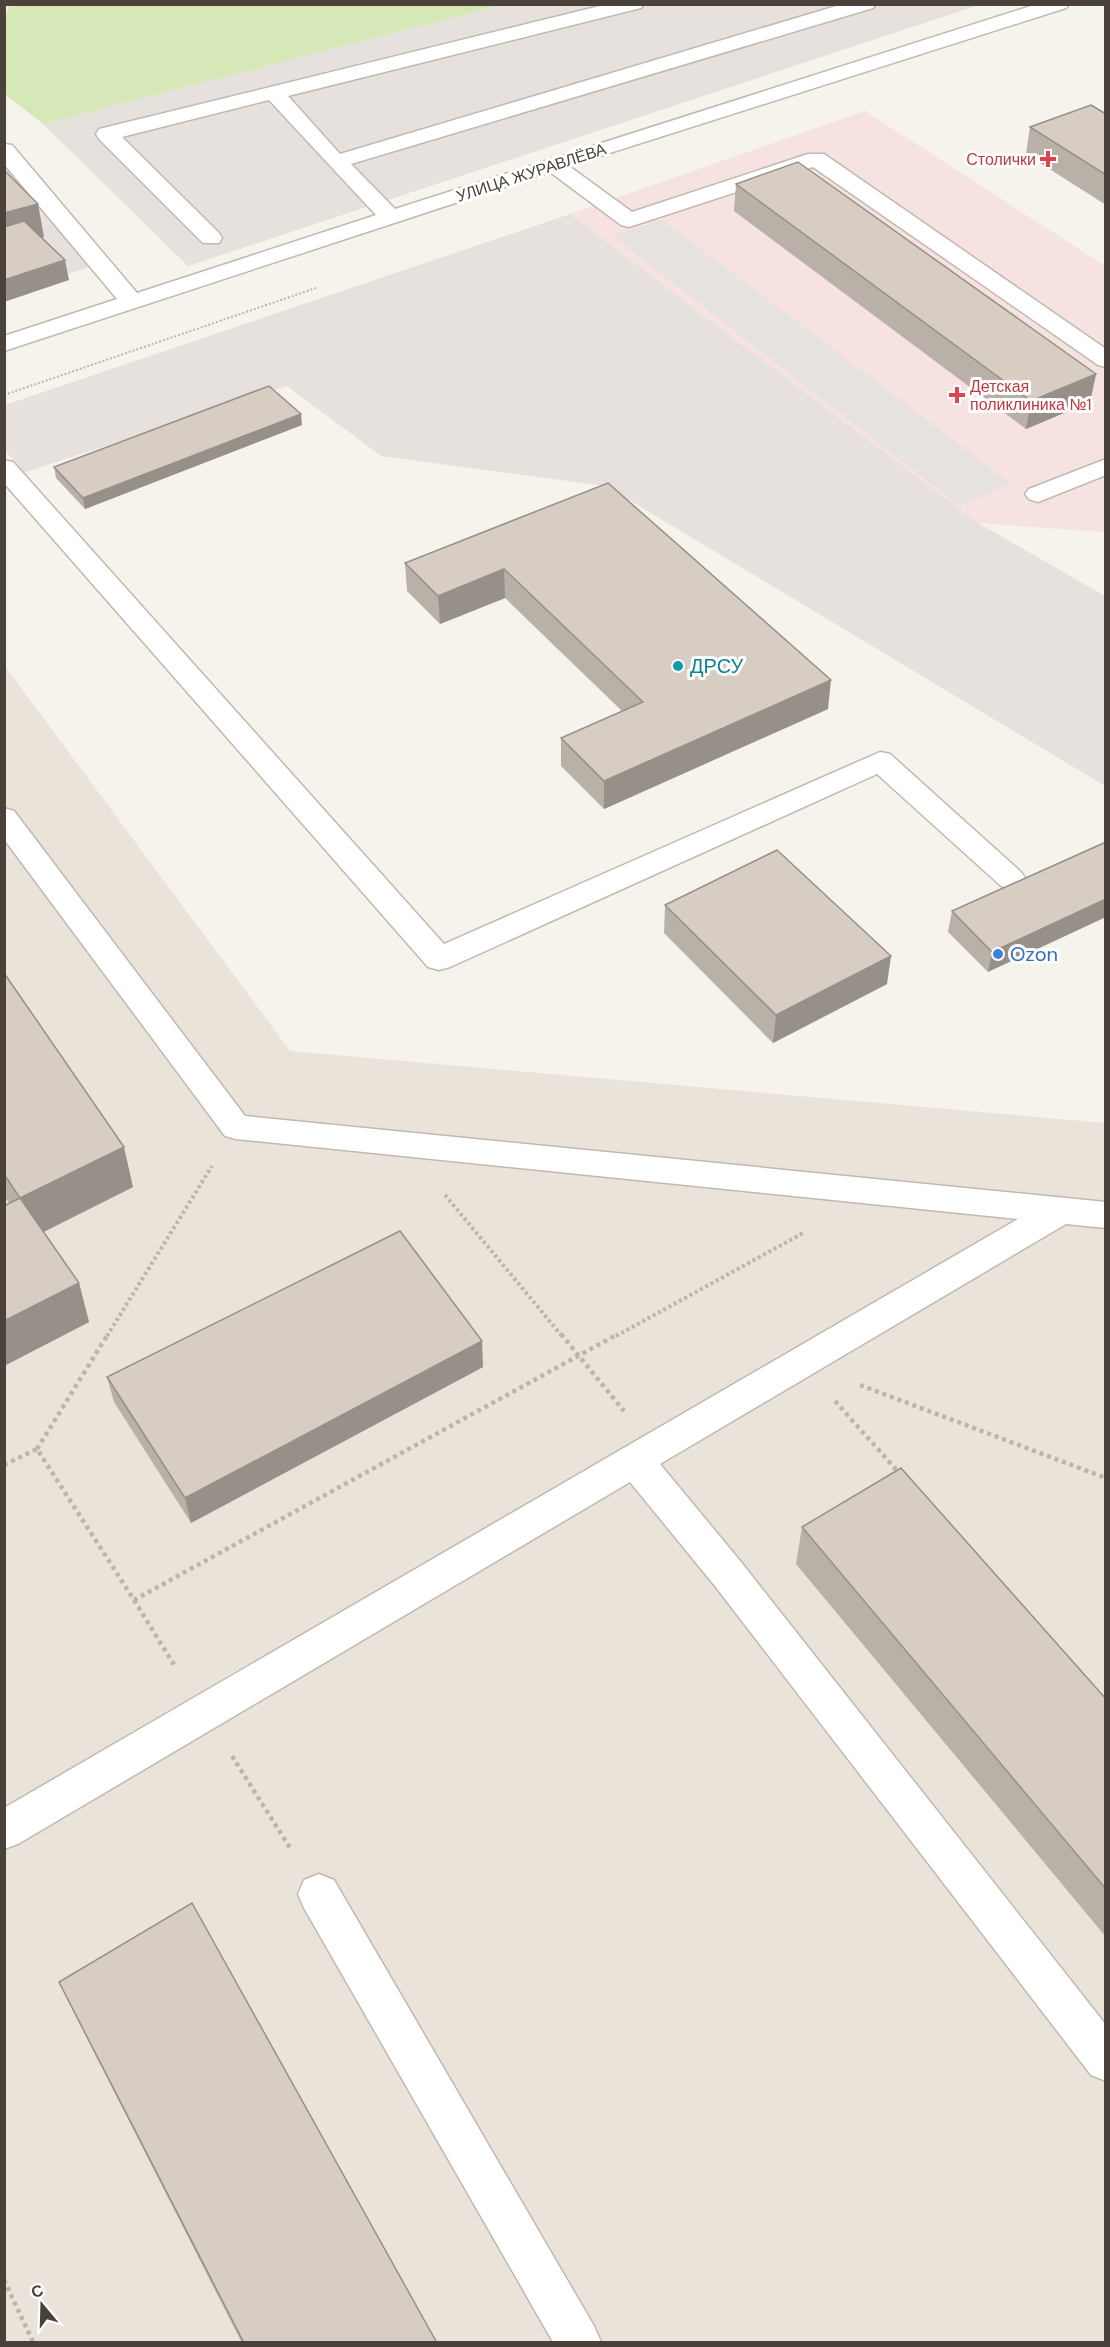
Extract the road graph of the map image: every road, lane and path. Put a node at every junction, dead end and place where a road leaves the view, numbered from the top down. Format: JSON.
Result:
{"nodes":[{"id":1,"x":634,"y":4,"type":"edge"},
{"id":2,"x":866,"y":4,"type":"edge"},
{"id":3,"x":1059,"y":4,"type":"edge"},
{"id":4,"x":274,"y":93,"type":"junction"},
{"id":5,"x":4,"y":150,"type":"edge"},
{"id":6,"x":336,"y":162,"type":"junction"},
{"id":7,"x":553,"y":164,"type":"junction"},
{"id":8,"x":392,"y":218,"type":"junction"},
{"id":9,"x":211,"y":238,"type":"dead end"},
{"id":10,"x":132,"y":302,"type":"junction"},
{"id":11,"x":4,"y":344,"type":"edge"},
{"id":12,"x":1106,"y":360,"type":"edge"},
{"id":13,"x":1106,"y":466,"type":"edge"},
{"id":14,"x":4,"y":467,"type":"edge"},
{"id":15,"x":1038,"y":494,"type":"dead end"},
{"id":16,"x":4,"y":818,"type":"edge"},
{"id":17,"x":1011,"y":879,"type":"dead end"},
{"id":18,"x":236,"y":1126,"type":"junction"},
{"id":19,"x":402,"y":1144,"type":"junction"},
{"id":20,"x":1062,"y":1210,"type":"junction"},
{"id":21,"x":1106,"y":1215,"type":"edge"},
{"id":22,"x":807,"y":1231,"type":"dead end"},
{"id":23,"x":580,"y":1356,"type":"junction"},
{"id":24,"x":802,"y":1363,"type":"junction"},
{"id":25,"x":37,"y":1449,"type":"junction"},
{"id":26,"x":644,"y":1455,"type":"junction"},
{"id":27,"x":4,"y":1465,"type":"edge"},
{"id":28,"x":903,"y":1477,"type":"edge"},
{"id":29,"x":1106,"y":1478,"type":"edge"},
{"id":30,"x":4,"y":1830,"type":"edge"},
{"id":31,"x":319,"y":1894,"type":"dead end"},
{"id":32,"x":1106,"y":2060,"type":"edge"},
{"id":33,"x":4,"y":2280,"type":"edge"},
{"id":34,"x":33,"y":2343,"type":"edge"},
{"id":35,"x":578,"y":2343,"type":"edge"}],
"edges":[{"from":1,"to":4,"type":"street"},
{"from":2,"to":6,"type":"street"},
{"from":3,"to":7,"type":"street","name":"УЛИЦА ЖУРАВЛЁВА"},
{"from":4,"to":6,"type":"street"},
{"from":4,"to":9,"type":"street"},
{"from":5,"to":10,"type":"street"},
{"from":6,"to":8,"type":"street"},
{"from":7,"to":8,"type":"street","name":"УЛИЦА ЖУРАВЛЁВА"},
{"from":7,"to":12,"type":"street"},
{"from":8,"to":10,"type":"street","name":"УЛИЦА ЖУРАВЛЁВА"},
{"from":10,"to":11,"type":"street","name":"УЛИЦА ЖУРАВЛЁВА"},
{"from":13,"to":15,"type":"street"},
{"from":14,"to":17,"type":"street"},
{"from":16,"to":18,"type":"street"},
{"from":18,"to":19,"type":"street"},
{"from":18,"to":25,"type":"path"},
{"from":19,"to":20,"type":"street"},
{"from":19,"to":23,"type":"path"},
{"from":20,"to":21,"type":"street"},
{"from":20,"to":24,"type":"street"},
{"from":22,"to":23,"type":"path"},
{"from":23,"to":25,"type":"path"},
{"from":23,"to":26,"type":"path"},
{"from":24,"to":26,"type":"street"},
{"from":24,"to":28,"type":"path"},
{"from":24,"to":29,"type":"path"},
{"from":25,"to":27,"type":"path"},
{"from":26,"to":30,"type":"street"},
{"from":26,"to":32,"type":"street"},
{"from":31,"to":35,"type":"street"},
{"from":33,"to":34,"type":"path"}]}
